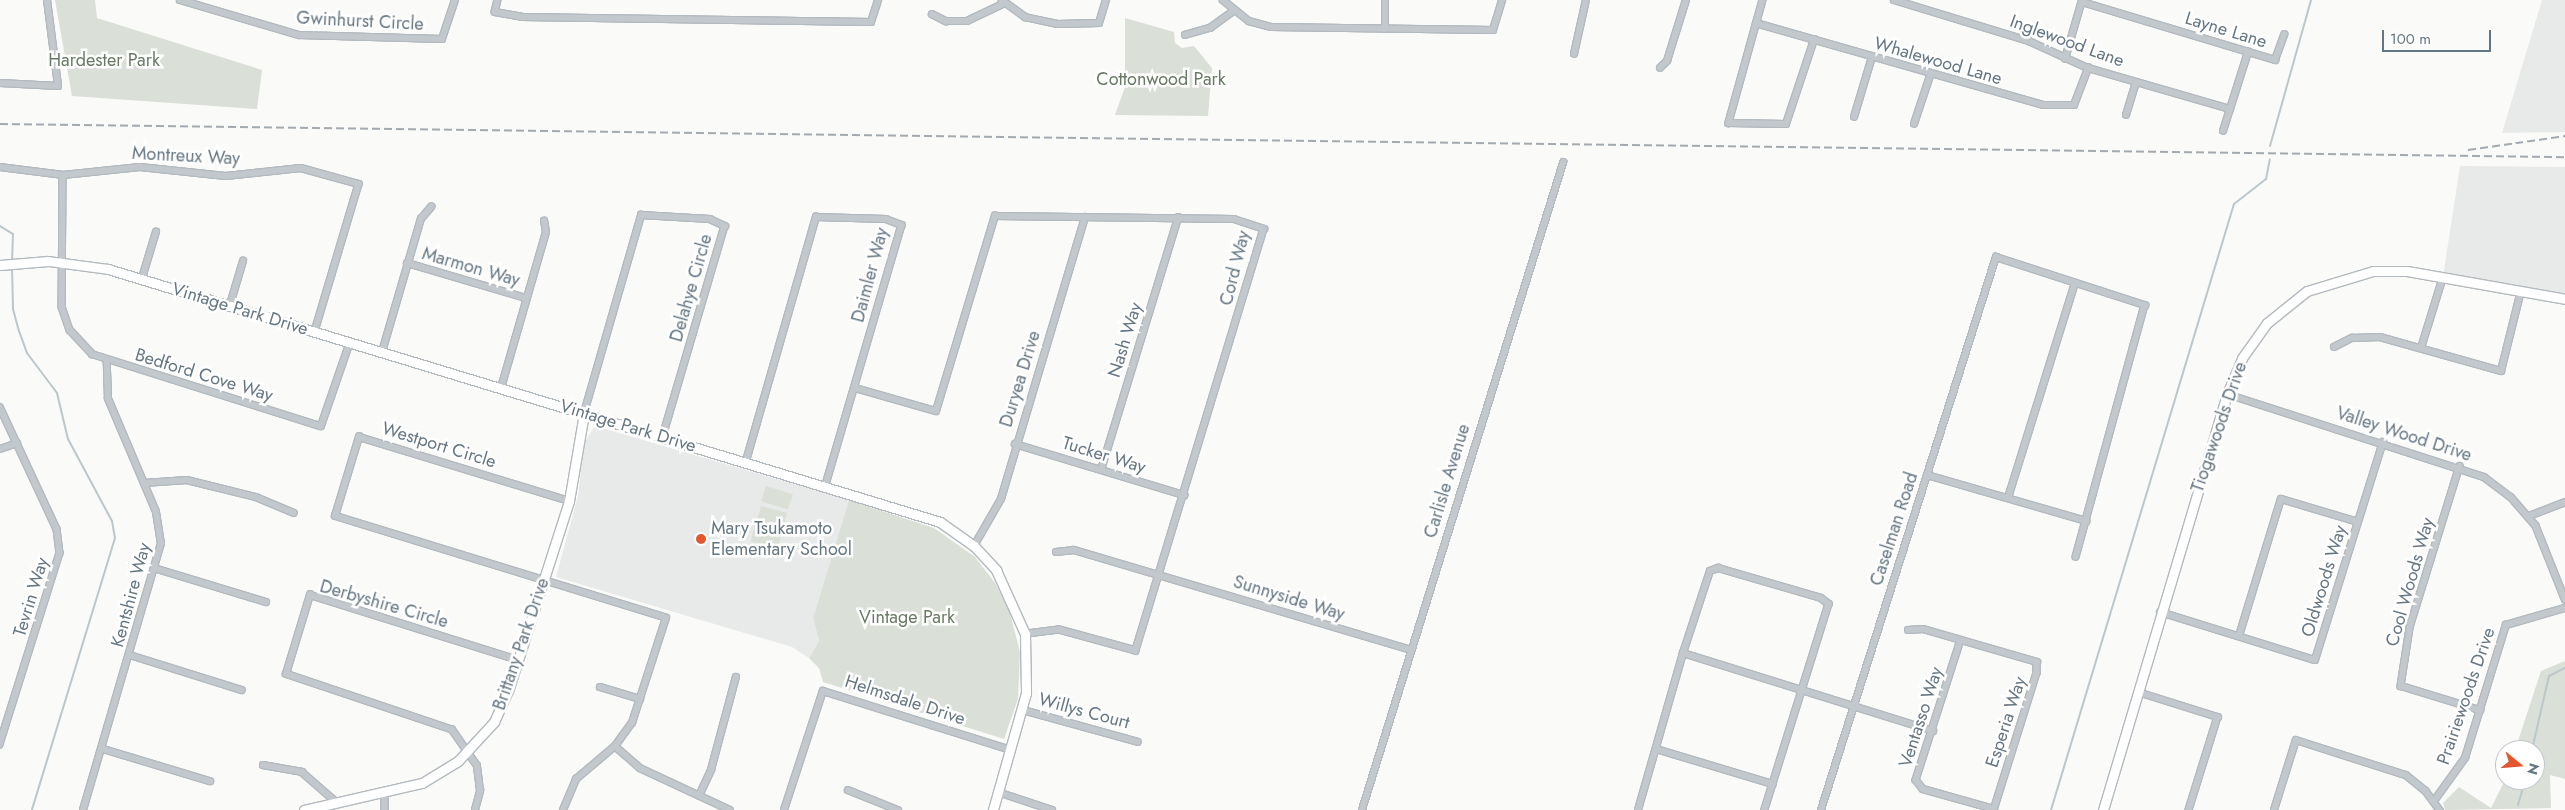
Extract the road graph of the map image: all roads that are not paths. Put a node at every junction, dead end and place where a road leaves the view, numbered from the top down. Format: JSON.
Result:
{"nodes":[{"id":1,"x":47,"y":0,"type":"edge"},
{"id":2,"x":180,"y":0,"type":"edge"},
{"id":3,"x":455,"y":0,"type":"edge"},
{"id":4,"x":498,"y":0,"type":"edge"},
{"id":5,"x":878,"y":0,"type":"edge"},
{"id":6,"x":1106,"y":0,"type":"edge"},
{"id":7,"x":1223,"y":0,"type":"edge"},
{"id":8,"x":1385,"y":0,"type":"edge"},
{"id":9,"x":1502,"y":0,"type":"edge"},
{"id":10,"x":1586,"y":0,"type":"edge"},
{"id":11,"x":1686,"y":0,"type":"edge"},
{"id":12,"x":1762,"y":0,"type":"edge"},
{"id":13,"x":1894,"y":0,"type":"edge"},
{"id":14,"x":2082,"y":1,"type":"edge"},
{"id":15,"x":1003,"y":2,"type":"edge"},
{"id":16,"x":1233,"y":11,"type":"junction"},
{"id":17,"x":932,"y":14,"type":"dead end"},
{"id":18,"x":1756,"y":23,"type":"junction"},
{"id":19,"x":1385,"y":29,"type":"junction"},
{"id":20,"x":1185,"y":35,"type":"dead end"},
{"id":21,"x":2284,"y":35,"type":"dead end"},
{"id":22,"x":1814,"y":40,"type":"junction"},
{"id":23,"x":2248,"y":52,"type":"junction"},
{"id":24,"x":1574,"y":54,"type":"dead end"},
{"id":25,"x":1872,"y":57,"type":"junction"},
{"id":26,"x":2065,"y":59,"type":"junction"},
{"id":27,"x":1660,"y":68,"type":"dead end"},
{"id":28,"x":2088,"y":68,"type":"junction"},
{"id":29,"x":1930,"y":76,"type":"junction"},
{"id":30,"x":2136,"y":82,"type":"junction"},
{"id":31,"x":0,"y":83,"type":"edge"},
{"id":32,"x":2230,"y":109,"type":"junction"},
{"id":33,"x":2126,"y":116,"type":"dead end"},
{"id":34,"x":1854,"y":117,"type":"dead end"},
{"id":35,"x":1914,"y":124,"type":"dead end"},
{"id":36,"x":2223,"y":131,"type":"dead end"},
{"id":37,"x":1563,"y":162,"type":"dead end"},
{"id":38,"x":0,"y":167,"type":"edge"},
{"id":39,"x":63,"y":175,"type":"junction"},
{"id":40,"x":431,"y":207,"type":"dead end"},
{"id":41,"x":1086,"y":217,"type":"junction"},
{"id":42,"x":1178,"y":218,"type":"junction"},
{"id":43,"x":544,"y":221,"type":"dead end"},
{"id":44,"x":156,"y":232,"type":"dead end"},
{"id":45,"x":243,"y":261,"type":"dead end"},
{"id":46,"x":66,"y":262,"type":"junction"},
{"id":47,"x":407,"y":263,"type":"junction"},
{"id":48,"x":4,"y":264,"type":"edge"},
{"id":49,"x":2443,"y":277,"type":"junction"},
{"id":50,"x":142,"y":278,"type":"junction"},
{"id":51,"x":2075,"y":282,"type":"junction"},
{"id":52,"x":2521,"y":291,"type":"junction"},
{"id":53,"x":526,"y":298,"type":"junction"},
{"id":54,"x":2565,"y":299,"type":"edge"},
{"id":55,"x":229,"y":308,"type":"junction"},
{"id":56,"x":315,"y":332,"type":"junction"},
{"id":57,"x":350,"y":342,"type":"junction"},
{"id":58,"x":2334,"y":347,"type":"dead end"},
{"id":59,"x":2421,"y":348,"type":"junction"},
{"id":60,"x":382,"y":352,"type":"junction"},
{"id":61,"x":107,"y":361,"type":"junction"},
{"id":62,"x":501,"y":388,"type":"junction"},
{"id":63,"x":855,"y":388,"type":"junction"},
{"id":64,"x":2227,"y":394,"type":"junction"},
{"id":65,"x":0,"y":406,"type":"edge"},
{"id":66,"x":584,"y":413,"type":"junction"},
{"id":67,"x":663,"y":437,"type":"junction"},
{"id":68,"x":2383,"y":442,"type":"junction"},
{"id":69,"x":17,"y":444,"type":"junction"},
{"id":70,"x":1015,"y":444,"type":"junction"},
{"id":71,"x":0,"y":449,"type":"edge"},
{"id":72,"x":746,"y":461,"type":"junction"},
{"id":73,"x":2460,"y":466,"type":"junction"},
{"id":74,"x":1101,"y":470,"type":"junction"},
{"id":75,"x":1927,"y":475,"type":"junction"},
{"id":76,"x":144,"y":483,"type":"junction"},
{"id":77,"x":826,"y":485,"type":"junction"},
{"id":78,"x":1184,"y":495,"type":"junction"},
{"id":79,"x":2008,"y":498,"type":"junction"},
{"id":80,"x":569,"y":501,"type":"junction"},
{"id":81,"x":2565,"y":502,"type":"edge"},
{"id":82,"x":294,"y":513,"type":"dead end"},
{"id":83,"x":2529,"y":516,"type":"junction"},
{"id":84,"x":2086,"y":521,"type":"junction"},
{"id":85,"x":2358,"y":522,"type":"junction"},
{"id":86,"x":974,"y":546,"type":"junction"},
{"id":87,"x":1056,"y":552,"type":"dead end"},
{"id":88,"x":2076,"y":557,"type":"dead end"},
{"id":89,"x":157,"y":569,"type":"junction"},
{"id":90,"x":1159,"y":575,"type":"junction"},
{"id":91,"x":544,"y":580,"type":"junction"},
{"id":92,"x":2565,"y":599,"type":"edge"},
{"id":93,"x":266,"y":602,"type":"dead end"},
{"id":94,"x":2565,"y":608,"type":"edge"},
{"id":95,"x":2160,"y":612,"type":"junction"},
{"id":96,"x":1908,"y":630,"type":"dead end"},
{"id":97,"x":1025,"y":634,"type":"junction"},
{"id":98,"x":2239,"y":636,"type":"junction"},
{"id":99,"x":1961,"y":640,"type":"junction"},
{"id":100,"x":1411,"y":650,"type":"junction"},
{"id":101,"x":1683,"y":653,"type":"junction"},
{"id":102,"x":130,"y":656,"type":"junction"},
{"id":103,"x":519,"y":660,"type":"junction"},
{"id":104,"x":736,"y":678,"type":"dead end"},
{"id":105,"x":600,"y":687,"type":"dead end"},
{"id":106,"x":1801,"y":688,"type":"junction"},
{"id":107,"x":242,"y":690,"type":"dead end"},
{"id":108,"x":2138,"y":692,"type":"junction"},
{"id":109,"x":640,"y":700,"type":"junction"},
{"id":110,"x":1852,"y":708,"type":"junction"},
{"id":111,"x":1023,"y":710,"type":"junction"},
{"id":112,"x":2480,"y":710,"type":"junction"},
{"id":113,"x":1933,"y":732,"type":"junction"},
{"id":114,"x":1138,"y":742,"type":"dead end"},
{"id":115,"x":0,"y":745,"type":"edge"},
{"id":116,"x":615,"y":746,"type":"junction"},
{"id":117,"x":103,"y":749,"type":"junction"},
{"id":118,"x":1656,"y":749,"type":"junction"},
{"id":119,"x":1011,"y":750,"type":"junction"},
{"id":120,"x":470,"y":751,"type":"junction"},
{"id":121,"x":263,"y":765,"type":"dead end"},
{"id":122,"x":210,"y":781,"type":"dead end"},
{"id":123,"x":1772,"y":784,"type":"junction"},
{"id":124,"x":848,"y":790,"type":"dead end"},
{"id":125,"x":998,"y":792,"type":"junction"},
{"id":126,"x":385,"y":794,"type":"junction"},
{"id":127,"x":699,"y":796,"type":"junction"},
{"id":128,"x":334,"y":800,"type":"junction"},
{"id":129,"x":2434,"y":801,"type":"junction"},
{"id":130,"x":83,"y":810,"type":"edge"},
{"id":131,"x":304,"y":810,"type":"edge"},
{"id":132,"x":385,"y":810,"type":"edge"},
{"id":133,"x":475,"y":810,"type":"edge"},
{"id":134,"x":563,"y":810,"type":"edge"},
{"id":135,"x":730,"y":810,"type":"edge"},
{"id":136,"x":784,"y":810,"type":"edge"},
{"id":137,"x":898,"y":810,"type":"edge"},
{"id":138,"x":993,"y":810,"type":"edge"},
{"id":139,"x":1052,"y":810,"type":"edge"},
{"id":140,"x":1362,"y":810,"type":"edge"},
{"id":141,"x":1638,"y":810,"type":"edge"},
{"id":142,"x":1765,"y":810,"type":"edge"},
{"id":143,"x":1821,"y":810,"type":"edge"},
{"id":144,"x":1994,"y":810,"type":"edge"},
{"id":145,"x":2103,"y":810,"type":"edge"},
{"id":146,"x":2189,"y":810,"type":"edge"},
{"id":147,"x":2274,"y":810,"type":"edge"},
{"id":148,"x":2440,"y":810,"type":"edge"}],
"edges":[{"from":1,"to":31,"type":"street"},
{"from":2,"to":3,"type":"street","name":"Gwinhurst Circle"},
{"from":4,"to":5,"type":"street"},
{"from":6,"to":15,"type":"street"},
{"from":7,"to":16,"type":"street"},
{"from":8,"to":19,"type":"street"},
{"from":9,"to":19,"type":"street"},
{"from":10,"to":24,"type":"street"},
{"from":11,"to":27,"type":"street"},
{"from":12,"to":18,"type":"street"},
{"from":13,"to":26,"type":"street","name":"Inglewood Lane"},
{"from":14,"to":23,"type":"street","name":"Layne Lane"},
{"from":14,"to":26,"type":"street"},
{"from":15,"to":17,"type":"street"},
{"from":16,"to":19,"type":"street"},
{"from":16,"to":20,"type":"street"},
{"from":18,"to":22,"type":"street","name":"Whalewood Lane"},
{"from":18,"to":22,"type":"street"},
{"from":21,"to":23,"type":"street","name":"Layne Lane"},
{"from":22,"to":25,"type":"street","name":"Whalewood Lane"},
{"from":23,"to":32,"type":"street"},
{"from":25,"to":29,"type":"street","name":"Whalewood Lane"},
{"from":25,"to":34,"type":"street"},
{"from":26,"to":28,"type":"street","name":"Inglewood Lane"},
{"from":28,"to":29,"type":"street","name":"Whalewood Lane"},
{"from":28,"to":30,"type":"street","name":"Inglewood Lane"},
{"from":29,"to":35,"type":"street"},
{"from":30,"to":32,"type":"street","name":"Inglewood Lane"},
{"from":30,"to":33,"type":"street"},
{"from":32,"to":36,"type":"street"},
{"from":37,"to":100,"type":"street","name":"Carlisle Avenue"},
{"from":38,"to":39,"type":"street"},
{"from":39,"to":46,"type":"street","name":"Bedford Cove Way"},
{"from":39,"to":56,"type":"street","name":"Montreux Way"},
{"from":40,"to":47,"type":"street"},
{"from":41,"to":42,"type":"street","name":"Cord Way"},
{"from":41,"to":63,"type":"street","name":"Cord Way"},
{"from":41,"to":70,"type":"street","name":"Duryea Drive"},
{"from":42,"to":74,"type":"street","name":"Nash Way"},
{"from":42,"to":78,"type":"street","name":"Cord Way"},
{"from":43,"to":53,"type":"street"},
{"from":44,"to":50,"type":"street"},
{"from":45,"to":55,"type":"street"},
{"from":46,"to":48,"type":"street","name":"Vintage Park Drive"},
{"from":46,"to":50,"type":"street","name":"Vintage Park Drive"},
{"from":46,"to":61,"type":"street","name":"Bedford Cove Way"},
{"from":47,"to":53,"type":"street","name":"Marmon Way"},
{"from":47,"to":60,"type":"street","name":"Marmon Way"},
{"from":49,"to":52,"type":"street","name":"Tiogawoods Drive"},
{"from":49,"to":59,"type":"street"},
{"from":49,"to":64,"type":"street","name":"Tiogawoods Drive"},
{"from":50,"to":55,"type":"street","name":"Vintage Park Drive"},
{"from":51,"to":75,"type":"street","name":"Caselman Road"},
{"from":51,"to":79,"type":"street"},
{"from":51,"to":84,"type":"street"},
{"from":52,"to":54,"type":"street","name":"Tiogawoods Drive"},
{"from":52,"to":59,"type":"street"},
{"from":53,"to":62,"type":"street","name":"Marmon Way"},
{"from":55,"to":56,"type":"street","name":"Vintage Park Drive"},
{"from":56,"to":57,"type":"street","name":"Vintage Park Drive"},
{"from":57,"to":60,"type":"street","name":"Vintage Park Drive"},
{"from":57,"to":61,"type":"street","name":"Bedford Cove Way"},
{"from":58,"to":59,"type":"street"},
{"from":60,"to":62,"type":"street","name":"Vintage Park Drive"},
{"from":61,"to":76,"type":"street","name":"Kentshire Way"},
{"from":62,"to":66,"type":"street","name":"Vintage Park Drive"},
{"from":63,"to":72,"type":"street","name":"Daimler Way"},
{"from":63,"to":77,"type":"street","name":"Daimler Way"},
{"from":64,"to":68,"type":"street","name":"Valley Wood Drive"},
{"from":64,"to":95,"type":"street","name":"Tiogawoods Drive"},
{"from":65,"to":69,"type":"street","name":"Tevrin Way"},
{"from":66,"to":67,"type":"street","name":"Vintage Park Drive"},
{"from":66,"to":67,"type":"street","name":"Delahye Circle"},
{"from":66,"to":80,"type":"street","name":"Brittany Park Drive"},
{"from":67,"to":72,"type":"street","name":"Vintage Park Drive"},
{"from":68,"to":73,"type":"street","name":"Valley Wood Drive"},
{"from":68,"to":85,"type":"street","name":"Oldwoods Way"},
{"from":69,"to":71,"type":"street"},
{"from":69,"to":115,"type":"street","name":"Tevrin Way"},
{"from":70,"to":74,"type":"street","name":"Tucker Way"},
{"from":70,"to":86,"type":"street","name":"Duryea Drive"},
{"from":72,"to":77,"type":"street","name":"Vintage Park Drive"},
{"from":73,"to":83,"type":"street","name":"Valley Wood Drive"},
{"from":73,"to":112,"type":"street","name":"Cool Woods Way"},
{"from":74,"to":78,"type":"street","name":"Tucker Way"},
{"from":75,"to":79,"type":"street"},
{"from":75,"to":110,"type":"street","name":"Caselman Road"},
{"from":76,"to":82,"type":"street"},
{"from":76,"to":89,"type":"street","name":"Kentshire Way"},
{"from":77,"to":86,"type":"street","name":"Vintage Park Drive"},
{"from":78,"to":90,"type":"street","name":"Cord Way"},
{"from":79,"to":84,"type":"street"},
{"from":80,"to":91,"type":"street","name":"Brittany Park Drive"},
{"from":80,"to":91,"type":"street","name":"Westport Circle"},
{"from":81,"to":83,"type":"street"},
{"from":83,"to":92,"type":"street","name":"Valley Wood Drive"},
{"from":84,"to":88,"type":"street"},
{"from":85,"to":98,"type":"street"},
{"from":85,"to":98,"type":"street","name":"Oldwoods Way"},
{"from":86,"to":97,"type":"street","name":"Vintage Park Drive"},
{"from":87,"to":90,"type":"street","name":"Sunnyside Way"},
{"from":89,"to":93,"type":"street"},
{"from":89,"to":102,"type":"street","name":"Kentshire Way"},
{"from":90,"to":97,"type":"street","name":"Cord Way"},
{"from":90,"to":100,"type":"street","name":"Sunnyside Way"},
{"from":91,"to":103,"type":"street","name":"Brittany Park Drive"},
{"from":91,"to":109,"type":"street"},
{"from":94,"to":112,"type":"street","name":"Prairiewoods Drive"},
{"from":95,"to":98,"type":"street","name":"Oldwoods Way"},
{"from":95,"to":108,"type":"street","name":"Tiogawoods Drive"},
{"from":96,"to":99,"type":"street"},
{"from":97,"to":111,"type":"street","name":"Vintage Park Drive"},
{"from":99,"to":113,"type":"street","name":"Ventasso Way"},
{"from":99,"to":144,"type":"street","name":"Esperia Way"},
{"from":100,"to":140,"type":"street","name":"Carlisle Avenue"},
{"from":101,"to":106,"type":"street"},
{"from":101,"to":106,"type":"street"},
{"from":101,"to":118,"type":"street"},
{"from":102,"to":107,"type":"street"},
{"from":102,"to":117,"type":"street","name":"Kentshire Way"},
{"from":103,"to":120,"type":"street","name":"Brittany Park Drive"},
{"from":103,"to":120,"type":"street","name":"Derbyshire Circle"},
{"from":104,"to":127,"type":"street"},
{"from":105,"to":109,"type":"street"},
{"from":106,"to":110,"type":"street"},
{"from":106,"to":123,"type":"street"},
{"from":108,"to":145,"type":"street","name":"Tiogawoods Drive"},
{"from":108,"to":146,"type":"street"},
{"from":109,"to":116,"type":"street"},
{"from":110,"to":113,"type":"street"},
{"from":110,"to":143,"type":"street","name":"Caselman Road"},
{"from":111,"to":114,"type":"street","name":"Willys Court"},
{"from":111,"to":119,"type":"street","name":"Vintage Park Drive"},
{"from":112,"to":129,"type":"street","name":"Prairiewoods Drive"},
{"from":113,"to":144,"type":"street","name":"Ventasso Way"},
{"from":116,"to":127,"type":"street"},
{"from":116,"to":134,"type":"street"},
{"from":117,"to":122,"type":"street"},
{"from":117,"to":130,"type":"street","name":"Kentshire Way"},
{"from":118,"to":123,"type":"street"},
{"from":118,"to":141,"type":"street"},
{"from":119,"to":125,"type":"street","name":"Vintage Park Drive"},
{"from":119,"to":136,"type":"street","name":"Helmsdale Drive"},
{"from":120,"to":126,"type":"street","name":"Brittany Park Drive"},
{"from":120,"to":133,"type":"street"},
{"from":121,"to":128,"type":"street"},
{"from":123,"to":142,"type":"street"},
{"from":124,"to":137,"type":"street"},
{"from":125,"to":138,"type":"street","name":"Vintage Park Drive"},
{"from":125,"to":139,"type":"street"},
{"from":126,"to":128,"type":"street","name":"Brittany Park Drive"},
{"from":126,"to":132,"type":"street"},
{"from":127,"to":135,"type":"street"},
{"from":128,"to":131,"type":"street","name":"Brittany Park Drive"},
{"from":129,"to":147,"type":"street"},
{"from":129,"to":148,"type":"street"}]}
